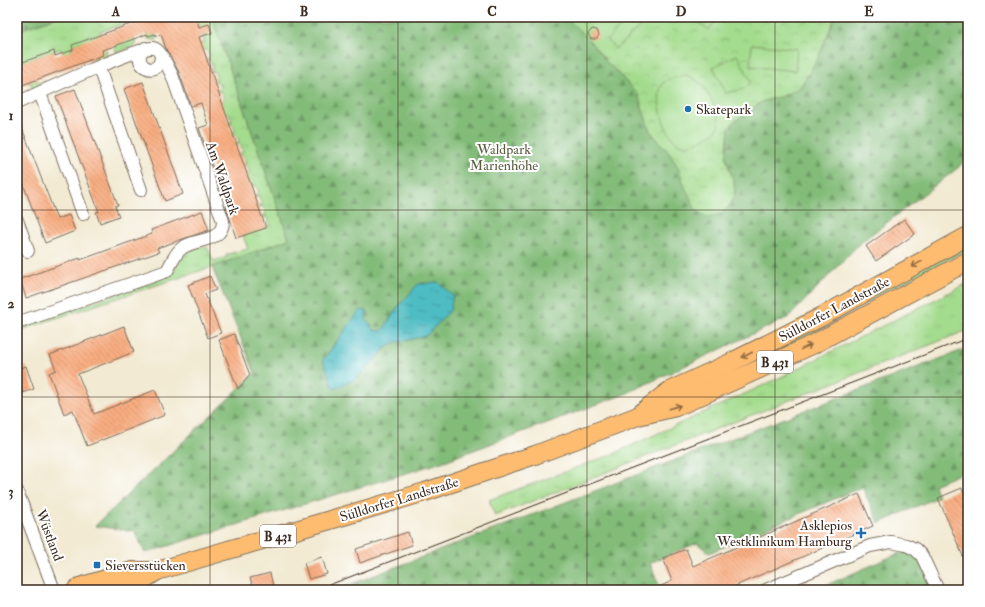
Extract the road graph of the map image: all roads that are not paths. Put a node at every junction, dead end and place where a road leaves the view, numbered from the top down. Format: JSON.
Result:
{"nodes":[{"id":1,"x":145,"y":48,"type":"junction"},
{"id":2,"x":120,"y":58,"type":"junction"},
{"id":3,"x":160,"y":60,"type":"junction"},
{"id":4,"x":140,"y":63,"type":"junction"},
{"id":5,"x":99,"y":68,"type":"junction"},
{"id":6,"x":40,"y":93,"type":"junction"},
{"id":7,"x":17,"y":103,"type":"edge"},
{"id":8,"x":141,"y":190,"type":"dead end"},
{"id":9,"x":83,"y":214,"type":"dead end"},
{"id":10,"x":17,"y":220,"type":"edge"},
{"id":11,"x":968,"y":236,"type":"edge"},
{"id":12,"x":28,"y":251,"type":"dead end"},
{"id":13,"x":968,"y":261,"type":"edge"},
{"id":14,"x":17,"y":323,"type":"edge"},
{"id":15,"x":638,"y":416,"type":"junction"},
{"id":16,"x":17,"y":491,"type":"edge"},
{"id":17,"x":156,"y":571,"type":"junction"},
{"id":18,"x":54,"y":590,"type":"edge"},
{"id":19,"x":76,"y":590,"type":"edge"},
{"id":20,"x":119,"y":590,"type":"edge"},
{"id":21,"x":766,"y":590,"type":"edge"},
{"id":22,"x":938,"y":590,"type":"edge"}],
"edges":[{"from":1,"to":2,"type":"street"},
{"from":1,"to":3,"type":"street"},
{"from":1,"to":4,"type":"street"},
{"from":2,"to":4,"type":"street"},
{"from":2,"to":5,"type":"street"},
{"from":3,"to":4,"type":"street"},
{"from":3,"to":14,"type":"street","name":"Am Waldpark"},
{"from":5,"to":6,"type":"street"},
{"from":5,"to":8,"type":"street"},
{"from":6,"to":7,"type":"street"},
{"from":6,"to":9,"type":"street"},
{"from":10,"to":12,"type":"street"},
{"from":11,"to":15,"type":"main road","name":"Sülldorfer Landstraße","number":"B 431","one_way":true},
{"from":15,"to":13,"type":"main road","name":"Sülldorfer Landstraße","number":"B 431","one_way":true},
{"from":15,"to":17,"type":"main road","name":"Sülldorfer Landstraße","number":"B 431"},
{"from":16,"to":18,"type":"street","name":"Wüstland"},
{"from":17,"to":19,"type":"main road","name":"Sülldorfer Landstraße","number":"B 431"},
{"from":17,"to":20,"type":"main road","name":"Sülldorfer Landstraße","number":"B 431"},
{"from":21,"to":22,"type":"street"}]}
